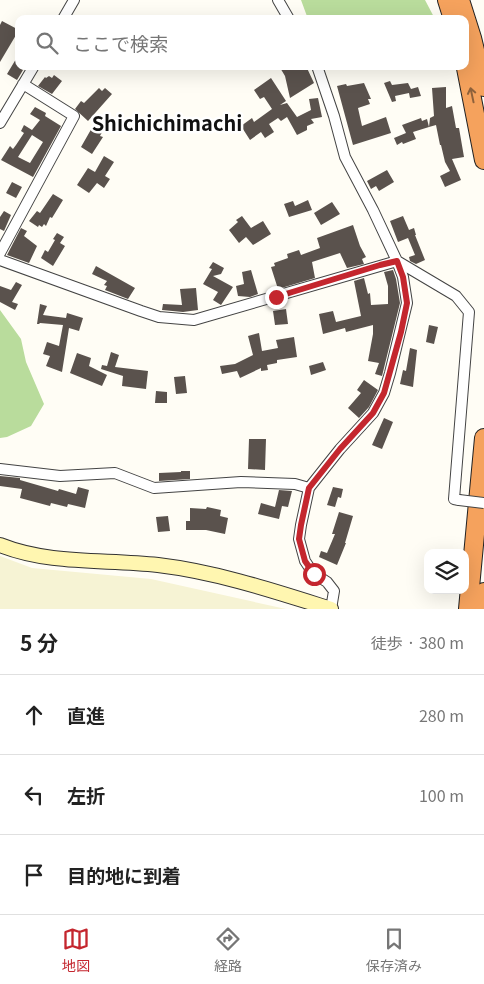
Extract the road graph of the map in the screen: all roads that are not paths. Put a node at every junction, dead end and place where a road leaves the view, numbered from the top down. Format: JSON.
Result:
{"nodes":[{"id":1,"x":74,"y":0,"type":"edge"},
{"id":2,"x":278,"y":0,"type":"edge"},
{"id":3,"x":447,"y":0,"type":"edge"},
{"id":4,"x":460,"y":0,"type":"edge"},
{"id":5,"x":65,"y":15,"type":"edge"},
{"id":6,"x":287,"y":15,"type":"edge"},
{"id":7,"x":452,"y":15,"type":"edge"},
{"id":8,"x":465,"y":15,"type":"edge"},
{"id":9,"x":469,"y":28,"type":"edge"},
{"id":10,"x":32,"y":70,"type":"edge"},
{"id":11,"x":318,"y":70,"type":"edge"},
{"id":12,"x":467,"y":70,"type":"edge"},
{"id":13,"x":23,"y":84,"type":"junction"},
{"id":14,"x":484,"y":87,"type":"edge"},
{"id":15,"x":0,"y":123,"type":"edge"},
{"id":16,"x":484,"y":160,"type":"edge"},
{"id":17,"x":0,"y":253,"type":"edge"},
{"id":18,"x":0,"y":260,"type":"edge"},
{"id":19,"x":397,"y":261,"type":"junction"},
{"id":20,"x":484,"y":438,"type":"edge"},
{"id":21,"x":0,"y":469,"type":"edge"},
{"id":22,"x":309,"y":488,"type":"junction"},
{"id":23,"x":484,"y":503,"type":"edge"},
{"id":24,"x":0,"y":545,"type":"edge"},
{"id":25,"x":484,"y":592,"type":"edge"},
{"id":26,"x":331,"y":609,"type":"edge"},
{"id":27,"x":468,"y":609,"type":"edge"},
{"id":28,"x":482,"y":609,"type":"edge"}],
"edges":[{"from":1,"to":5,"type":"street"},
{"from":2,"to":6,"type":"street"},
{"from":3,"to":7,"type":"highway"},
{"from":4,"to":8,"type":"highway"},
{"from":9,"to":14,"type":"highway"},
{"from":10,"to":13,"type":"street"},
{"from":11,"to":19,"type":"street"},
{"from":16,"to":12,"type":"highway","one_way":true},
{"from":13,"to":15,"type":"street"},
{"from":13,"to":17,"type":"street"},
{"from":18,"to":19,"type":"street"},
{"from":19,"to":22,"type":"street"},
{"from":19,"to":23,"type":"street","bridge":true},
{"from":20,"to":27,"type":"highway"},
{"from":21,"to":22,"type":"street"},
{"from":22,"to":26,"type":"street"},
{"from":24,"to":26,"type":"main road"},
{"from":25,"to":28,"type":"highway"}]}
